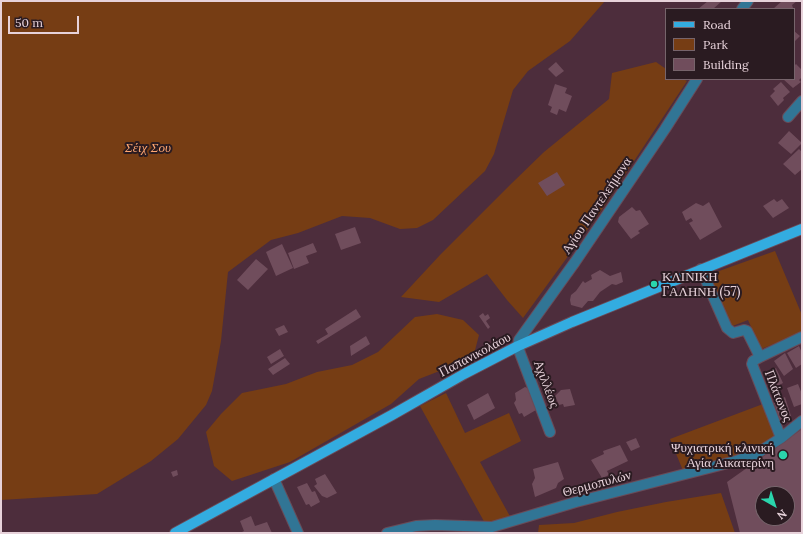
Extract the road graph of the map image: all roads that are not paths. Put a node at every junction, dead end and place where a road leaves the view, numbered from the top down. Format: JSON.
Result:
{"nodes":[{"id":1,"x":696,"y":80,"type":"edge"},
{"id":2,"x":802,"y":101,"type":"edge"},
{"id":3,"x":788,"y":117,"type":"dead end"},
{"id":4,"x":802,"y":229,"type":"edge"},
{"id":5,"x":701,"y":270,"type":"junction"},
{"id":6,"x":802,"y":337,"type":"edge"},
{"id":7,"x":518,"y":346,"type":"junction"},
{"id":8,"x":760,"y":357,"type":"junction"},
{"id":9,"x":802,"y":421,"type":"edge"},
{"id":10,"x":550,"y":432,"type":"dead end"},
{"id":11,"x":781,"y":438,"type":"junction"},
{"id":12,"x":274,"y":479,"type":"junction"},
{"id":13,"x":174,"y":533,"type":"edge"},
{"id":14,"x":298,"y":533,"type":"edge"},
{"id":15,"x":387,"y":533,"type":"edge"}],
"edges":[{"from":1,"to":7,"type":"street","name":"Αγίου Παντελεήμονα"},
{"from":2,"to":3,"type":"street"},
{"from":4,"to":5,"type":"main road","name":"Παπανικολάου"},
{"from":5,"to":7,"type":"main road","name":"Παπανικολάου"},
{"from":5,"to":8,"type":"street","name":"Πλάτωνος"},
{"from":6,"to":8,"type":"street"},
{"from":7,"to":10,"type":"street","name":"Αχιλλέως"},
{"from":7,"to":12,"type":"main road","name":"Παπανικολάου"},
{"from":8,"to":11,"type":"street","name":"Πλάτωνος"},
{"from":9,"to":11,"type":"street","name":"Θερμοπυλών"},
{"from":11,"to":15,"type":"street","name":"Θερμοπυλών"},
{"from":12,"to":13,"type":"main road","name":"Παπανικολάου"},
{"from":12,"to":14,"type":"street"}]}
